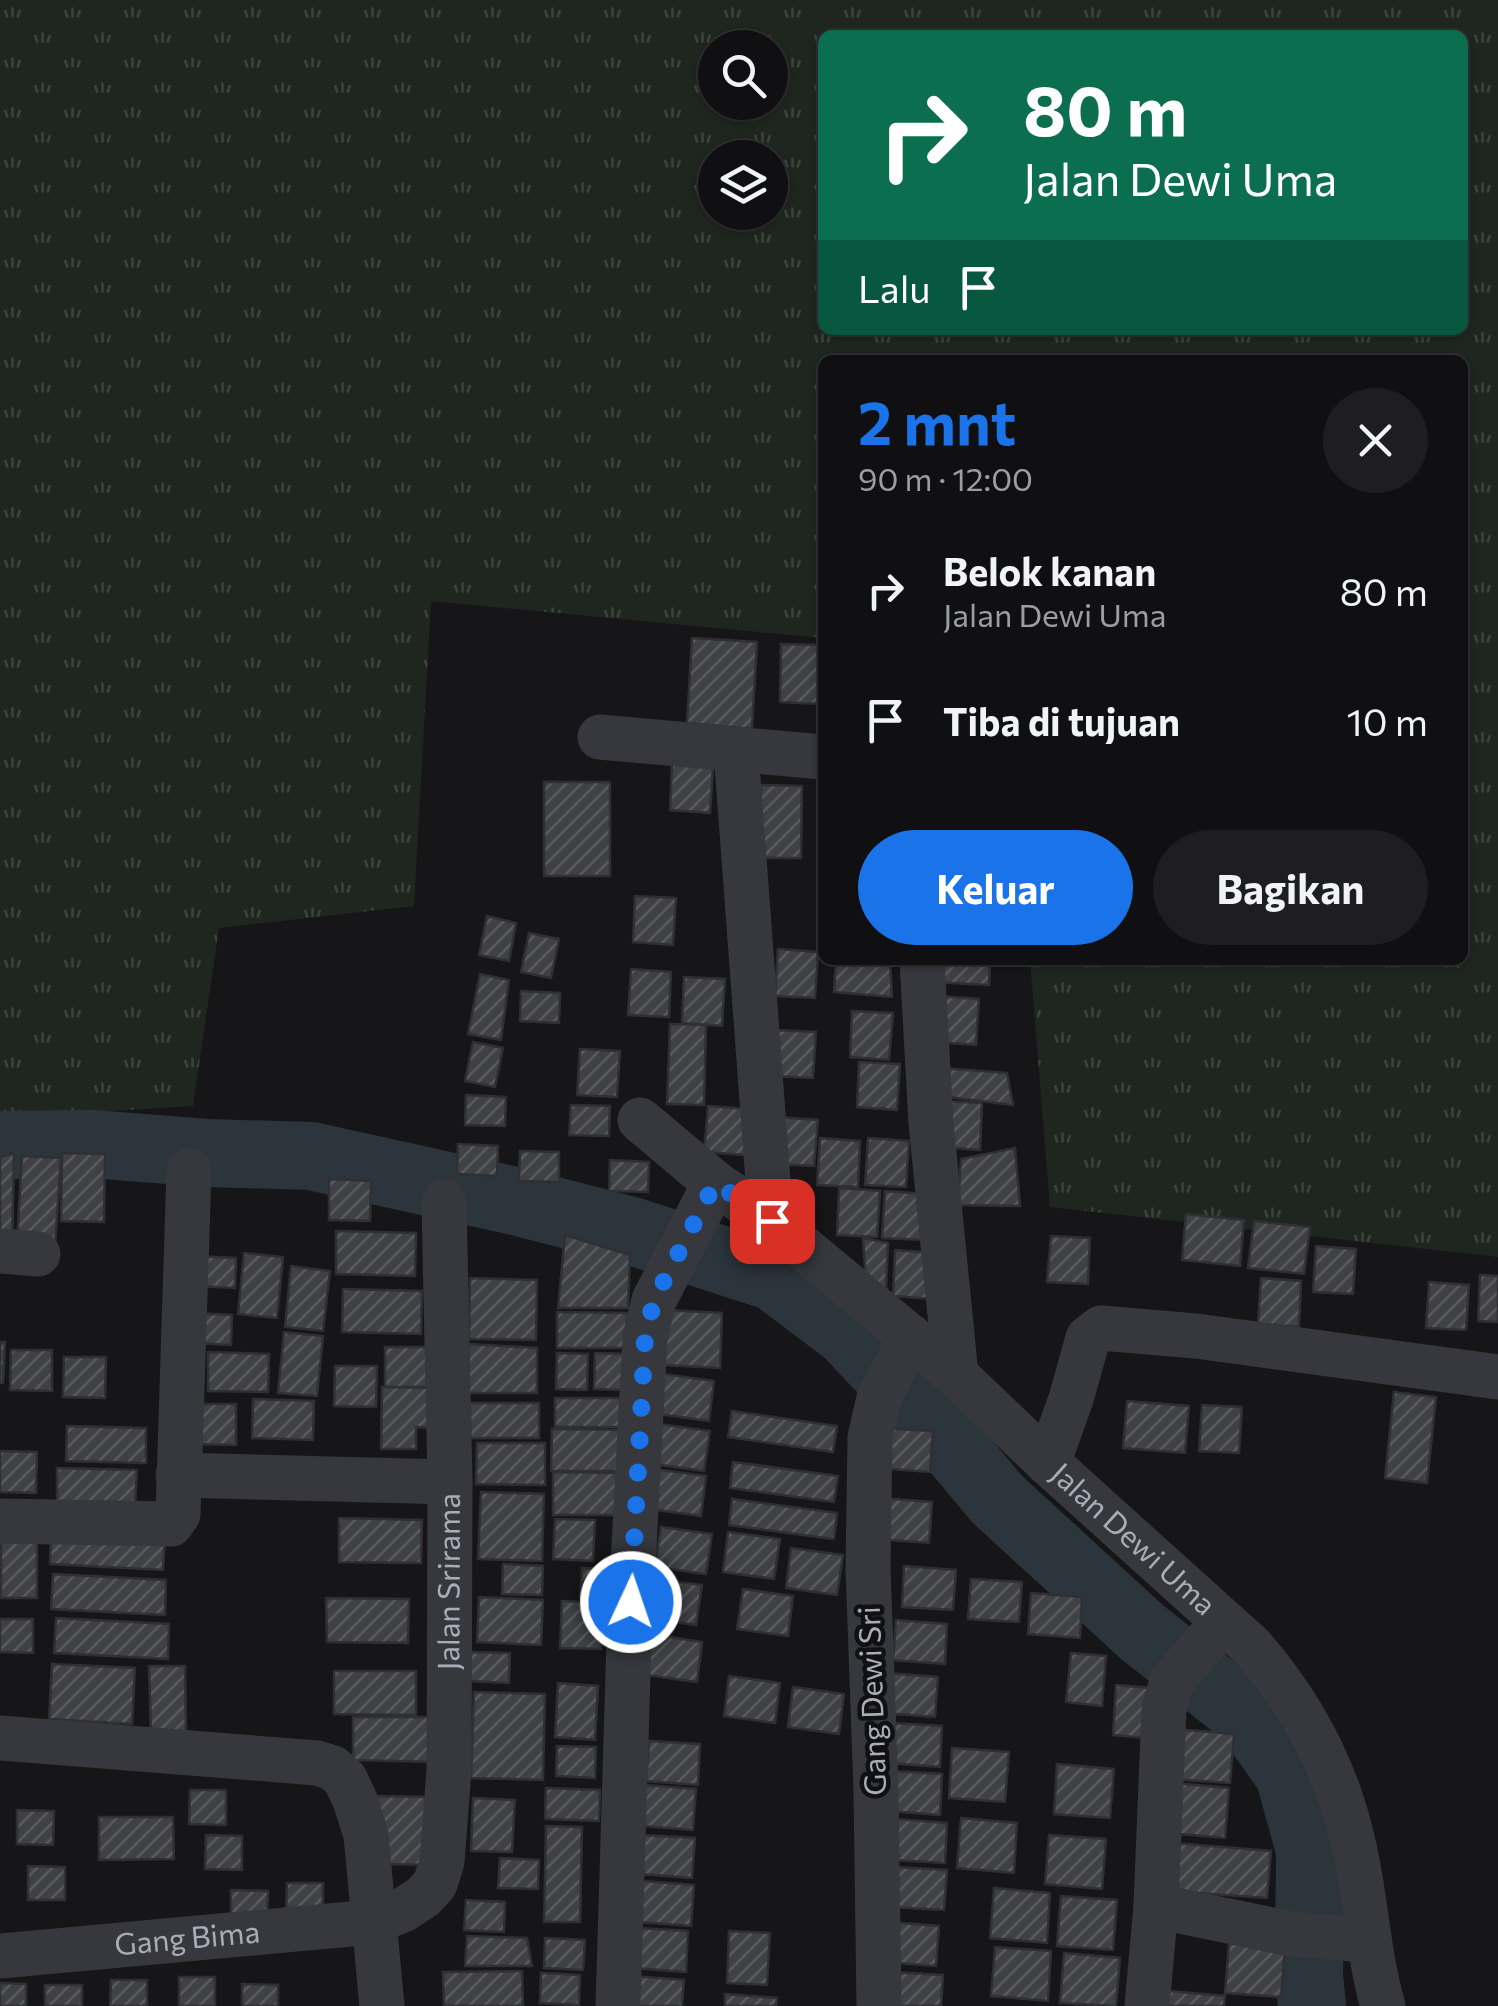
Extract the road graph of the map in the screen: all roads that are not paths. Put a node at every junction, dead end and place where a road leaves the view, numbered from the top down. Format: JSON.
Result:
{"nodes":[{"id":1,"x":600,"y":736,"type":"dead end"},
{"id":2,"x":736,"y":751,"type":"junction"},
{"id":3,"x":818,"y":756,"type":"edge"},
{"id":4,"x":922,"y":965,"type":"edge"},
{"id":5,"x":640,"y":1120,"type":"dead end"},
{"id":6,"x":190,"y":1171,"type":"dead end"},
{"id":7,"x":706,"y":1200,"type":"junction"},
{"id":8,"x":444,"y":1202,"type":"dead end"},
{"id":9,"x":772,"y":1221,"type":"junction"},
{"id":10,"x":896,"y":1365,"type":"junction"},
{"id":11,"x":956,"y":1375,"type":"junction"},
{"id":12,"x":1498,"y":1377,"type":"edge"},
{"id":13,"x":1048,"y":1464,"type":"junction"},
{"id":14,"x":178,"y":1475,"type":"junction"},
{"id":15,"x":450,"y":1482,"type":"junction"},
{"id":16,"x":0,"y":1520,"type":"edge"},
{"id":17,"x":1198,"y":1650,"type":"junction"},
{"id":18,"x":0,"y":1738,"type":"edge"},
{"id":19,"x":1156,"y":1906,"type":"junction"},
{"id":20,"x":372,"y":1922,"type":"junction"},
{"id":21,"x":1330,"y":1938,"type":"junction"},
{"id":22,"x":0,"y":1956,"type":"edge"},
{"id":23,"x":382,"y":2006,"type":"edge"},
{"id":24,"x":618,"y":2006,"type":"edge"},
{"id":25,"x":879,"y":2006,"type":"edge"},
{"id":26,"x":1147,"y":2006,"type":"edge"},
{"id":27,"x":1384,"y":2006,"type":"edge"}],
"edges":[{"from":1,"to":2,"type":"street"},
{"from":2,"to":3,"type":"street"},
{"from":2,"to":9,"type":"street"},
{"from":4,"to":11,"type":"street"},
{"from":5,"to":7,"type":"street","name":"Jalan Dewi Uma"},
{"from":6,"to":14,"type":"street"},
{"from":7,"to":9,"type":"street","name":"Jalan Dewi Uma"},
{"from":7,"to":24,"type":"street"},
{"from":8,"to":15,"type":"street","name":"Jalan Srirama"},
{"from":9,"to":10,"type":"street","name":"Jalan Dewi Uma"},
{"from":10,"to":11,"type":"street","name":"Jalan Dewi Uma"},
{"from":10,"to":25,"type":"street","name":"Gang Dewi Sri"},
{"from":11,"to":13,"type":"street","name":"Jalan Dewi Uma"},
{"from":12,"to":13,"type":"street"},
{"from":13,"to":17,"type":"street","name":"Jalan Dewi Uma"},
{"from":14,"to":15,"type":"street"},
{"from":14,"to":16,"type":"street"},
{"from":15,"to":20,"type":"street","name":"Jalan Srirama"},
{"from":17,"to":19,"type":"street"},
{"from":17,"to":21,"type":"street","name":"Jalan Dewi Uma"},
{"from":18,"to":20,"type":"street"},
{"from":19,"to":21,"type":"street"},
{"from":19,"to":26,"type":"street"},
{"from":20,"to":22,"type":"street","name":"Gang Bima"},
{"from":20,"to":23,"type":"street"},
{"from":21,"to":27,"type":"street","name":"Jalan Dewi Uma"}]}
